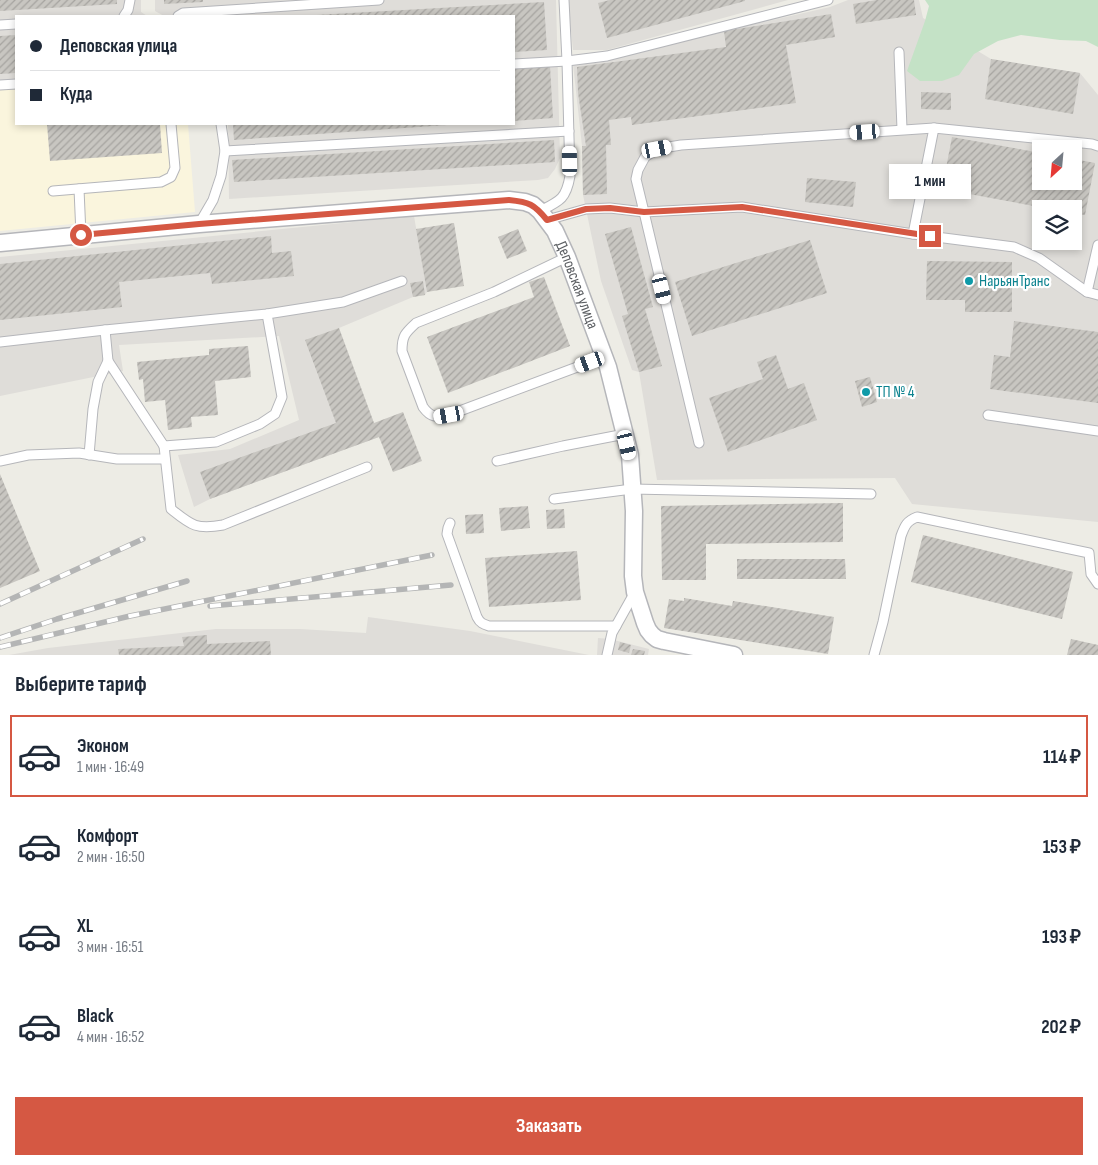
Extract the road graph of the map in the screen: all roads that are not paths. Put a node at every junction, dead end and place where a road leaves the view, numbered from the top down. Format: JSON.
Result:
{"nodes":[{"id":1,"x":130,"y":0,"type":"edge"},
{"id":2,"x":379,"y":0,"type":"edge"},
{"id":3,"x":828,"y":0,"type":"edge"},
{"id":4,"x":567,"y":1,"type":"edge"},
{"id":5,"x":125,"y":15,"type":"edge"},
{"id":6,"x":179,"y":15,"type":"edge"},
{"id":7,"x":15,"y":24,"type":"edge"},
{"id":8,"x":0,"y":25,"type":"edge"},
{"id":9,"x":899,"y":52,"type":"dead end"},
{"id":10,"x":567,"y":61,"type":"junction"},
{"id":11,"x":515,"y":64,"type":"edge"},
{"id":12,"x":15,"y":84,"type":"edge"},
{"id":13,"x":0,"y":85,"type":"edge"},
{"id":14,"x":170,"y":125,"type":"edge"},
{"id":15,"x":222,"y":125,"type":"edge"},
{"id":16,"x":934,"y":128,"type":"junction"},
{"id":17,"x":902,"y":130,"type":"junction"},
{"id":18,"x":569,"y":131,"type":"junction"},
{"id":19,"x":1098,"y":146,"type":"edge"},
{"id":20,"x":225,"y":151,"type":"junction"},
{"id":21,"x":79,"y":189,"type":"junction"},
{"id":22,"x":53,"y":191,"type":"dead end"},
{"id":23,"x":644,"y":212,"type":"junction"},
{"id":24,"x":544,"y":216,"type":"junction"},
{"id":25,"x":199,"y":224,"type":"junction"},
{"id":26,"x":913,"y":234,"type":"junction"},
{"id":27,"x":81,"y":235,"type":"junction"},
{"id":28,"x":0,"y":243,"type":"edge"},
{"id":29,"x":1098,"y":245,"type":"edge"},
{"id":30,"x":567,"y":257,"type":"junction"},
{"id":31,"x":402,"y":281,"type":"dead end"},
{"id":32,"x":1087,"y":292,"type":"junction"},
{"id":33,"x":1098,"y":295,"type":"edge"},
{"id":34,"x":267,"y":314,"type":"junction"},
{"id":35,"x":105,"y":330,"type":"junction"},
{"id":36,"x":0,"y":342,"type":"edge"},
{"id":37,"x":604,"y":357,"type":"junction"},
{"id":38,"x":108,"y":361,"type":"junction"},
{"id":39,"x":988,"y":414,"type":"dead end"},
{"id":40,"x":1098,"y":431,"type":"edge"},
{"id":41,"x":625,"y":434,"type":"junction"},
{"id":42,"x":699,"y":443,"type":"dead end"},
{"id":43,"x":164,"y":446,"type":"junction"},
{"id":44,"x":89,"y":455,"type":"junction"},
{"id":45,"x":166,"y":460,"type":"junction"},
{"id":46,"x":0,"y":461,"type":"edge"},
{"id":47,"x":497,"y":461,"type":"dead end"},
{"id":48,"x":367,"y":467,"type":"dead end"},
{"id":49,"x":632,"y":489,"type":"junction"},
{"id":50,"x":871,"y":494,"type":"dead end"},
{"id":51,"x":554,"y":498,"type":"dead end"},
{"id":52,"x":450,"y":523,"type":"dead end"},
{"id":53,"x":1098,"y":584,"type":"edge"},
{"id":54,"x":636,"y":592,"type":"junction"},
{"id":55,"x":616,"y":626,"type":"junction"},
{"id":56,"x":607,"y":655,"type":"edge"},
{"id":57,"x":734,"y":655,"type":"edge"},
{"id":58,"x":874,"y":655,"type":"edge"}],
"edges":[{"from":1,"to":5,"type":"lane"},
{"from":2,"to":6,"type":"lane"},
{"from":3,"to":10,"type":"lane"},
{"from":4,"to":10,"type":"lane"},
{"from":7,"to":8,"type":"lane"},
{"from":9,"to":17,"type":"lane"},
{"from":10,"to":11,"type":"lane"},
{"from":10,"to":18,"type":"lane"},
{"from":12,"to":13,"type":"lane"},
{"from":14,"to":21,"type":"lane"},
{"from":15,"to":20,"type":"lane"},
{"from":16,"to":17,"type":"lane"},
{"from":16,"to":19,"type":"lane"},
{"from":16,"to":26,"type":"lane"},
{"from":17,"to":23,"type":"lane"},
{"from":18,"to":20,"type":"lane"},
{"from":18,"to":24,"type":"lane"},
{"from":20,"to":25,"type":"lane"},
{"from":21,"to":22,"type":"lane"},
{"from":21,"to":27,"type":"lane"},
{"from":23,"to":24,"type":"lane"},
{"from":23,"to":26,"type":"lane"},
{"from":23,"to":42,"type":"lane"},
{"from":24,"to":25,"type":"street"},
{"from":24,"to":30,"type":"street","name":"Деповская улица"},
{"from":25,"to":27,"type":"street"},
{"from":26,"to":32,"type":"lane"},
{"from":27,"to":28,"type":"street"},
{"from":29,"to":32,"type":"lane"},
{"from":30,"to":37,"type":"street","name":"Деповская улица"},
{"from":30,"to":37,"type":"lane"},
{"from":31,"to":34,"type":"lane"},
{"from":32,"to":33,"type":"lane"},
{"from":34,"to":35,"type":"lane"},
{"from":34,"to":43,"type":"lane"},
{"from":35,"to":36,"type":"lane"},
{"from":35,"to":38,"type":"lane"},
{"from":37,"to":41,"type":"street","name":"Деповская улица"},
{"from":38,"to":43,"type":"lane"},
{"from":38,"to":44,"type":"lane"},
{"from":39,"to":40,"type":"lane"},
{"from":41,"to":47,"type":"lane"},
{"from":41,"to":49,"type":"street","name":"Деповская улица"},
{"from":43,"to":45,"type":"lane"},
{"from":44,"to":45,"type":"lane"},
{"from":44,"to":46,"type":"lane"},
{"from":45,"to":48,"type":"lane"},
{"from":49,"to":50,"type":"lane"},
{"from":49,"to":51,"type":"lane"},
{"from":49,"to":54,"type":"street","name":"Деповская улица"},
{"from":52,"to":55,"type":"lane"},
{"from":53,"to":58,"type":"lane"},
{"from":54,"to":55,"type":"lane"},
{"from":54,"to":57,"type":"street","name":"Деповская улица"},
{"from":55,"to":56,"type":"lane"}]}
